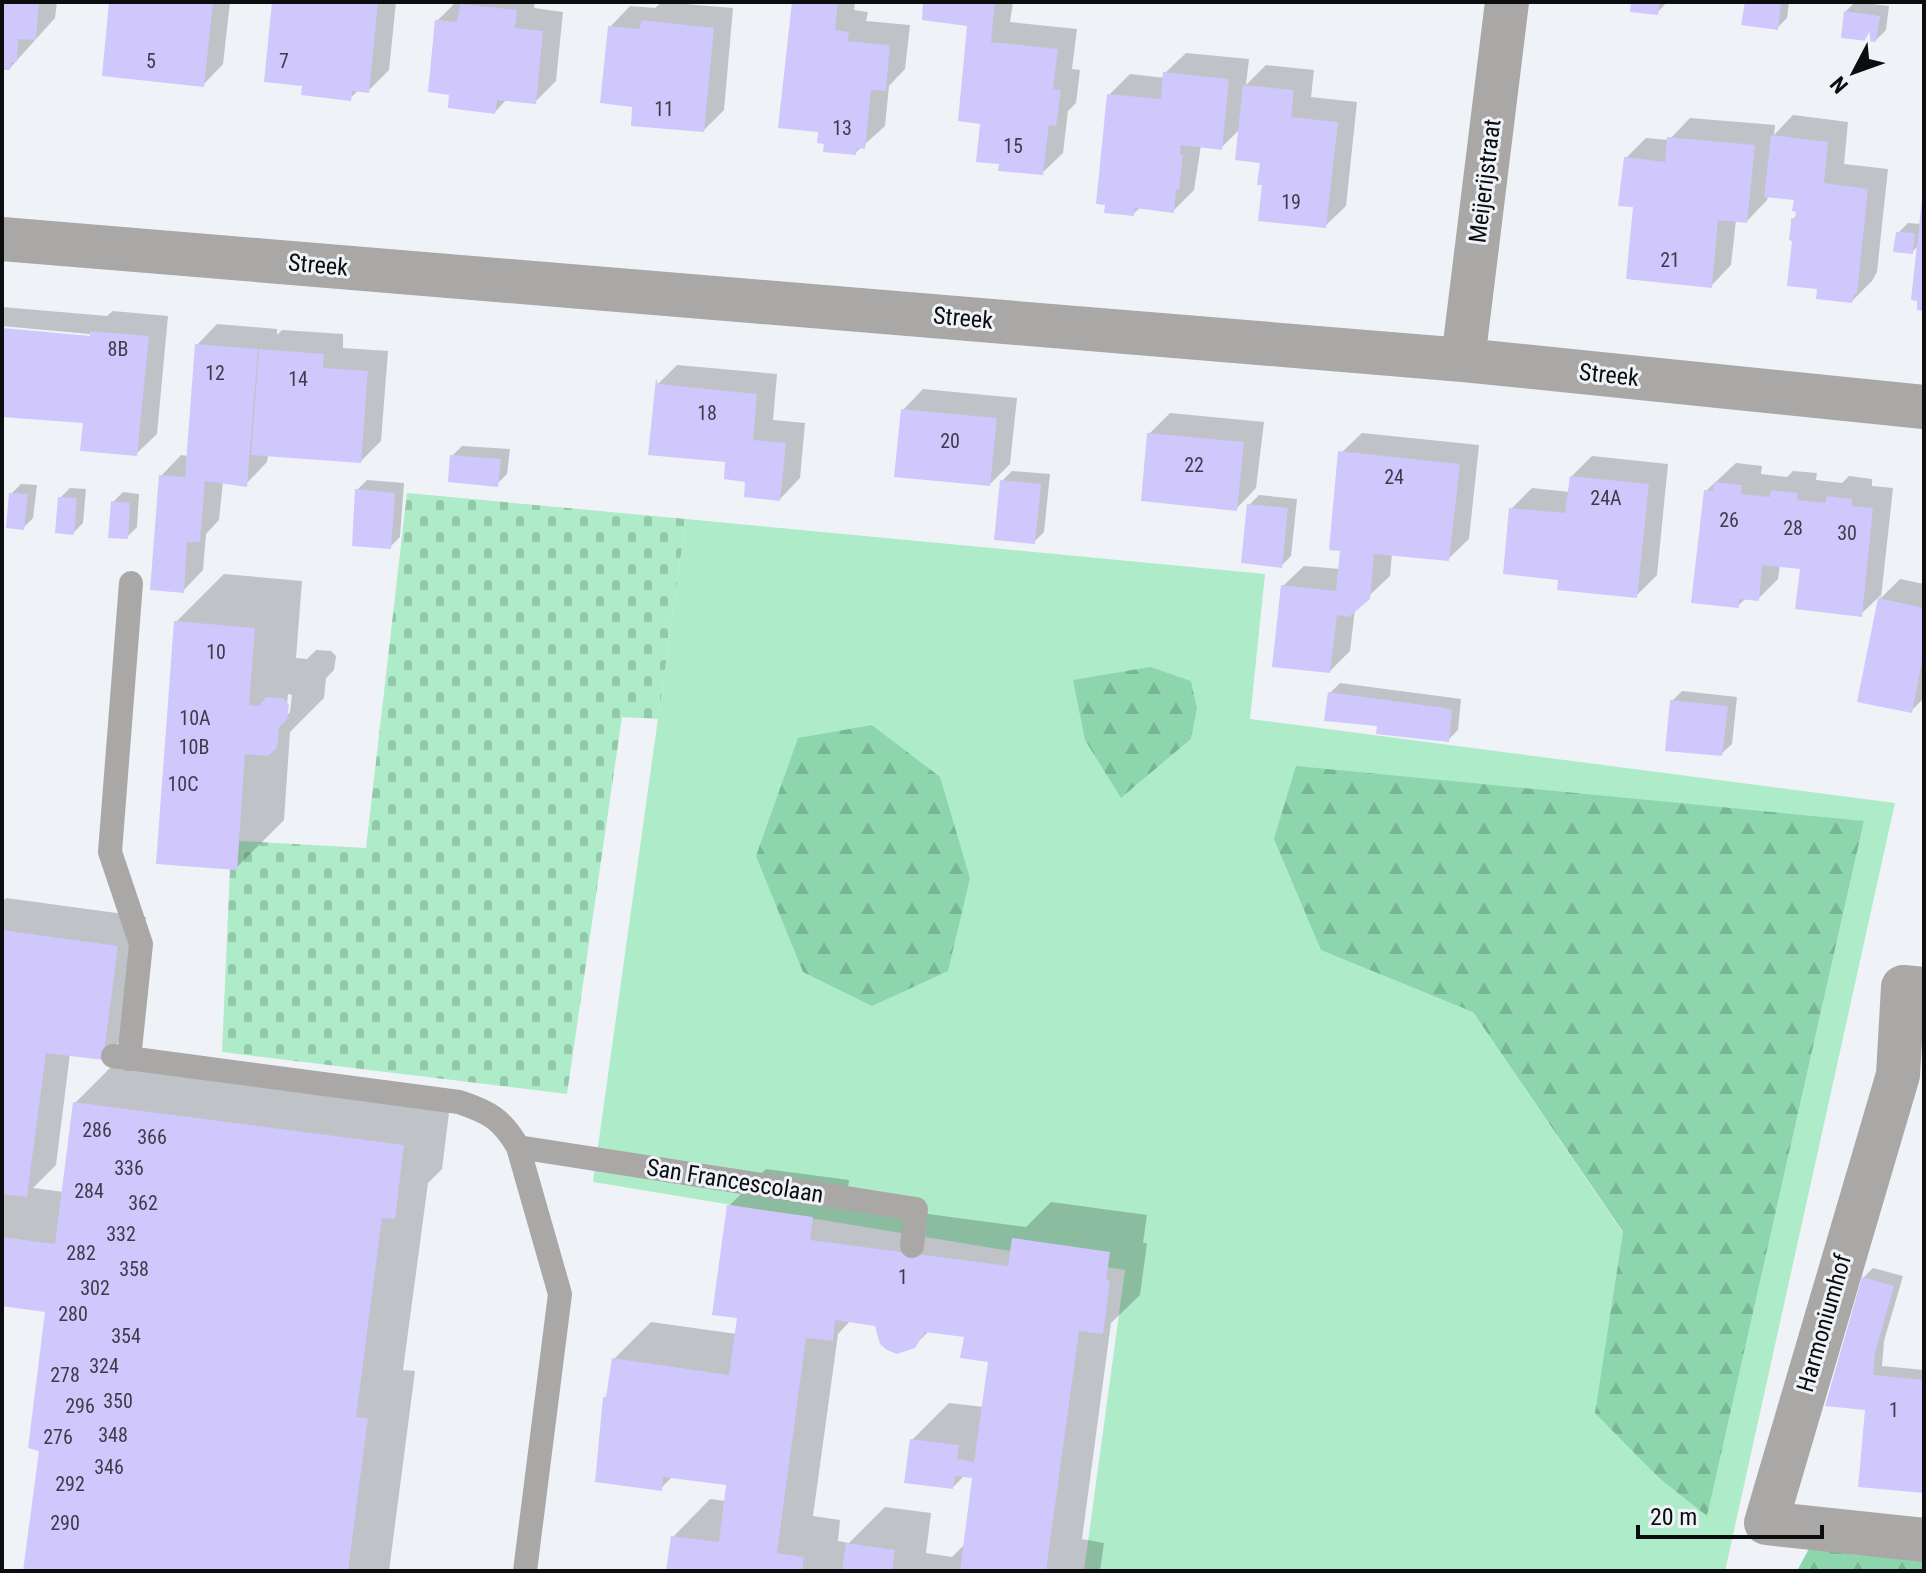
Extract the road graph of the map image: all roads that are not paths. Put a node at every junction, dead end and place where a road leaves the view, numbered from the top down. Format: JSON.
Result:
{"nodes":[{"id":1,"x":1507,"y":2,"type":"edge"},
{"id":2,"x":2,"y":239,"type":"edge"},
{"id":3,"x":1463,"y":360,"type":"junction"},
{"id":4,"x":1924,"y":407,"type":"edge"},
{"id":5,"x":131,"y":583,"type":"dead end"},
{"id":6,"x":1924,"y":989,"type":"edge"},
{"id":7,"x":518,"y":1147,"type":"junction"},
{"id":8,"x":912,"y":1246,"type":"dead end"},
{"id":9,"x":1924,"y":1540,"type":"edge"},
{"id":10,"x":525,"y":1571,"type":"edge"}],
"edges":[{"from":1,"to":3,"type":"street","name":"Meijerijstraat"},
{"from":2,"to":3,"type":"street","name":"Streek"},
{"from":3,"to":4,"type":"street","name":"Streek"},
{"from":5,"to":7,"type":"lane"},
{"from":6,"to":9,"type":"street","name":"Harmoniumhof"},
{"from":7,"to":8,"type":"lane","name":"San Francescolaan"},
{"from":7,"to":10,"type":"lane"}]}
